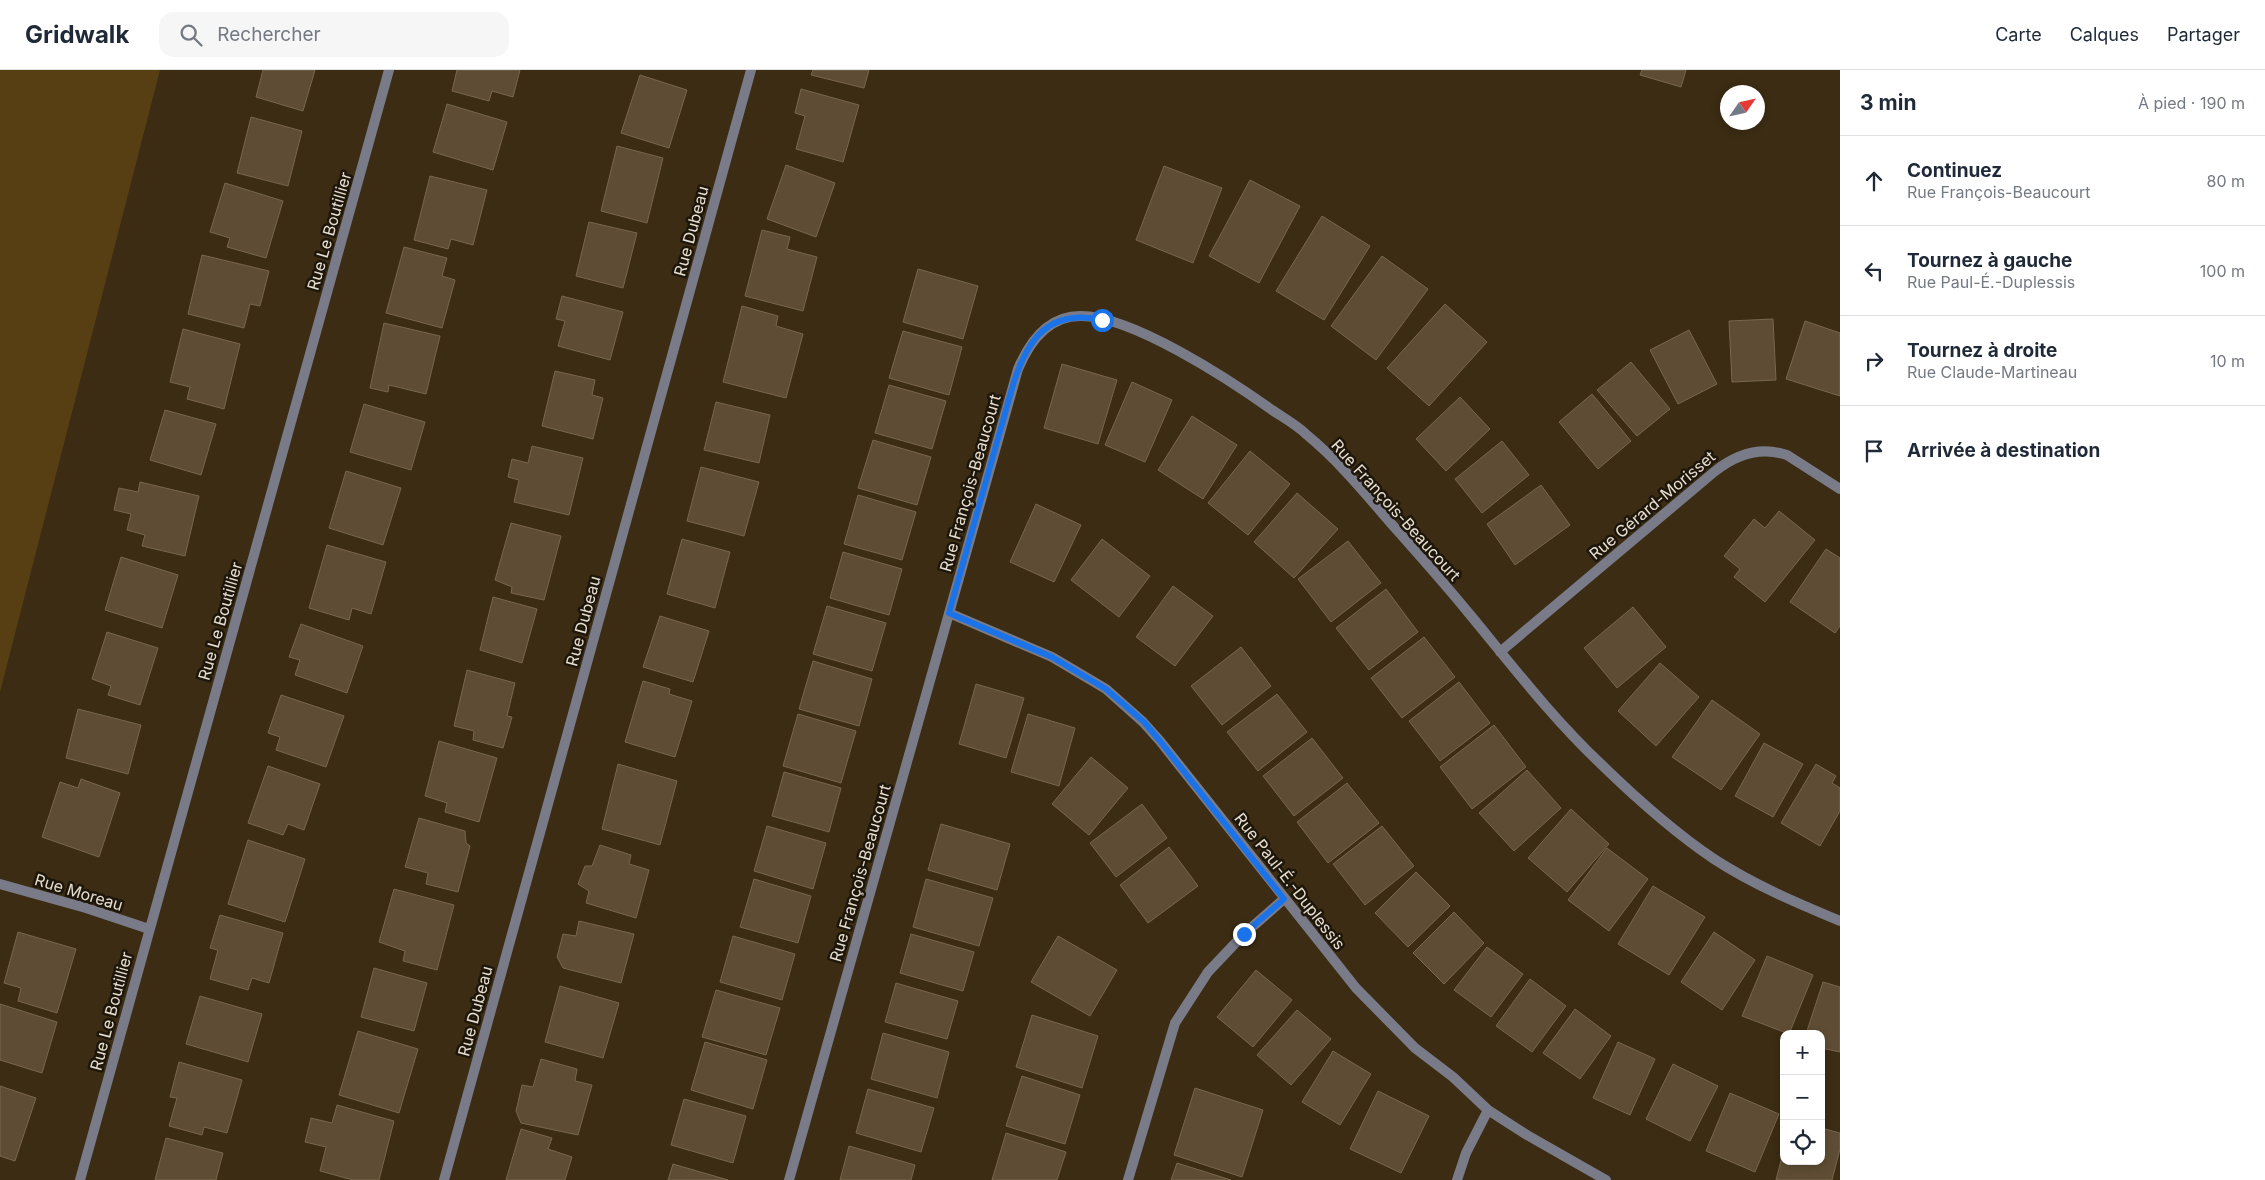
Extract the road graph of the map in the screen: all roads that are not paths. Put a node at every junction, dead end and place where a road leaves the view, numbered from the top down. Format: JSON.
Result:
{"nodes":[{"id":1,"x":390,"y":70,"type":"edge"},
{"id":2,"x":751,"y":70,"type":"edge"},
{"id":3,"x":1840,"y":489,"type":"edge"},
{"id":4,"x":949,"y":613,"type":"junction"},
{"id":5,"x":1500,"y":652,"type":"junction"},
{"id":6,"x":0,"y":884,"type":"edge"},
{"id":7,"x":1284,"y":899,"type":"junction"},
{"id":8,"x":1840,"y":921,"type":"edge"},
{"id":9,"x":149,"y":929,"type":"junction"},
{"id":10,"x":1488,"y":1110,"type":"junction"},
{"id":11,"x":80,"y":1180,"type":"edge"},
{"id":12,"x":444,"y":1180,"type":"edge"},
{"id":13,"x":789,"y":1180,"type":"edge"},
{"id":14,"x":1128,"y":1180,"type":"edge"},
{"id":15,"x":1457,"y":1180,"type":"edge"},
{"id":16,"x":1606,"y":1180,"type":"edge"}],
"edges":[{"from":1,"to":9,"type":"street","name":"Rue Le Boutillier"},
{"from":2,"to":12,"type":"street","name":"Rue Dubeau"},
{"from":3,"to":5,"type":"street","name":"Rue Gérard-Morisset"},
{"from":4,"to":5,"type":"street","name":"Rue François-Beaucourt"},
{"from":4,"to":7,"type":"street","name":"Rue Paul-É.-Duplessis"},
{"from":4,"to":13,"type":"street","name":"Rue François-Beaucourt"},
{"from":5,"to":8,"type":"street","name":"Rue François-Beaucourt"},
{"from":6,"to":9,"type":"street","name":"Rue Moreau"},
{"from":7,"to":10,"type":"street","name":"Rue Paul-É.-Duplessis"},
{"from":7,"to":14,"type":"street"},
{"from":9,"to":11,"type":"street","name":"Rue Le Boutillier"},
{"from":10,"to":15,"type":"street"},
{"from":10,"to":16,"type":"street","name":"Rue Paul-É.-Duplessis"}]}
